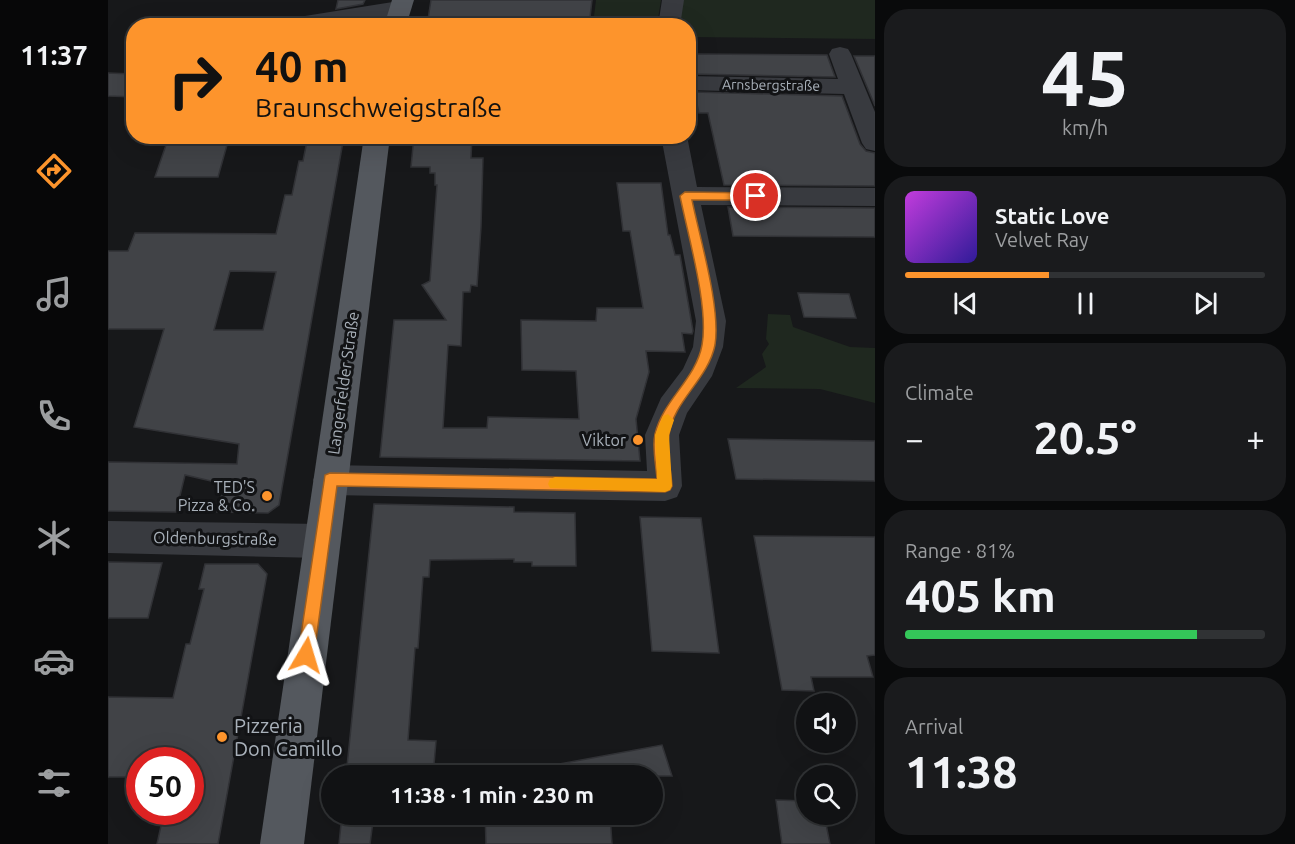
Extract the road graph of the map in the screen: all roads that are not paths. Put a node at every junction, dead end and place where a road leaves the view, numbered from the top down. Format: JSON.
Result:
{"nodes":[{"id":1,"x":673,"y":0,"type":"edge"},
{"id":2,"x":399,"y":11,"type":"edge"},
{"id":3,"x":346,"y":18,"type":"edge"},
{"id":4,"x":670,"y":18,"type":"edge"},
{"id":5,"x":840,"y":54,"type":"dead end"},
{"id":6,"x":696,"y":83,"type":"edge"},
{"id":7,"x":853,"y":87,"type":"junction"},
{"id":8,"x":875,"y":143,"type":"edge"},
{"id":9,"x":376,"y":144,"type":"edge"},
{"id":10,"x":675,"y":144,"type":"edge"},
{"id":11,"x":685,"y":196,"type":"junction"},
{"id":12,"x":875,"y":197,"type":"edge"},
{"id":13,"x":330,"y":480,"type":"junction"},
{"id":14,"x":108,"y":537,"type":"edge"},
{"id":15,"x":321,"y":540,"type":"junction"},
{"id":16,"x":282,"y":844,"type":"edge"}],
"edges":[{"from":1,"to":4,"type":"street"},
{"from":2,"to":3,"type":"street"},
{"from":5,"to":7,"type":"street"},
{"from":6,"to":7,"type":"street","name":"Arnsbergstraße"},
{"from":7,"to":8,"type":"street"},
{"from":9,"to":13,"type":"main road","name":"Langerfelder Straße"},
{"from":10,"to":11,"type":"street"},
{"from":11,"to":12,"type":"street"},
{"from":11,"to":13,"type":"street"},
{"from":13,"to":15,"type":"main road","name":"Langerfelder Straße"},
{"from":14,"to":15,"type":"street","name":"Oldenburgstraße"},
{"from":15,"to":16,"type":"main road","name":"Langerfelder Straße"}]}
